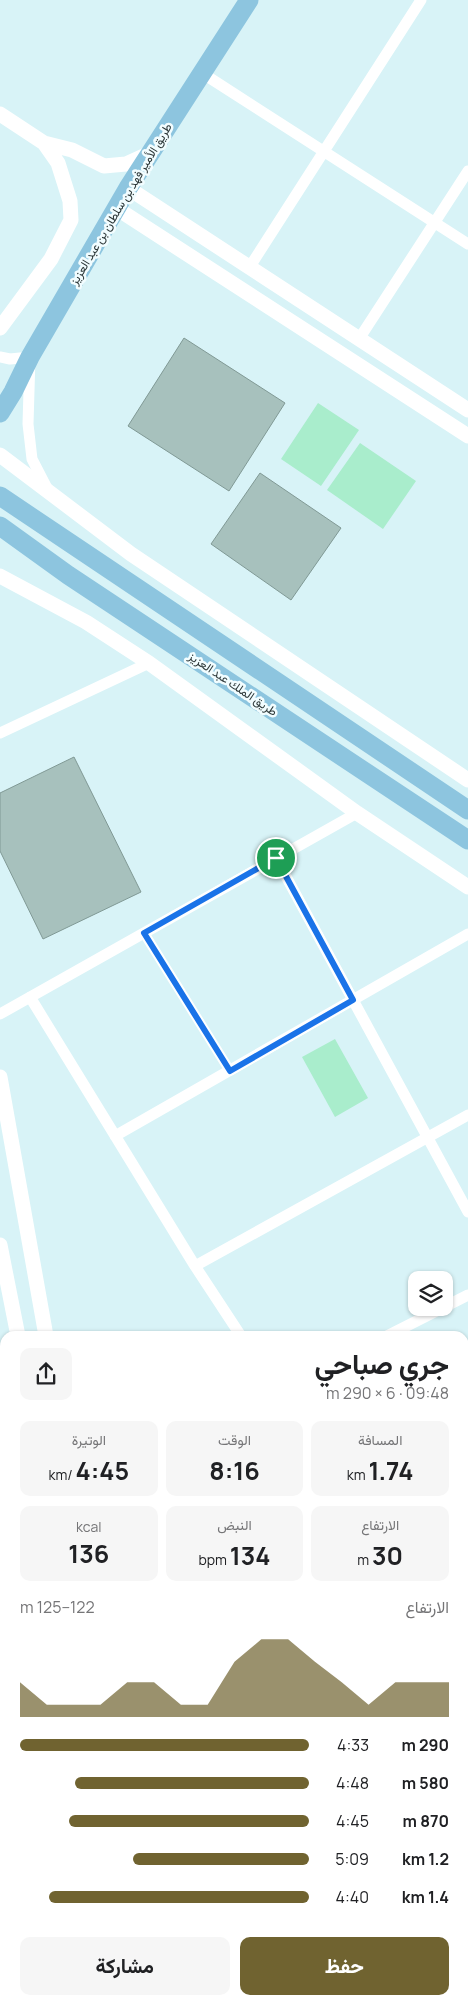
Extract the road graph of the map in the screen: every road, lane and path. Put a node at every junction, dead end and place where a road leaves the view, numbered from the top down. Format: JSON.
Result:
{"nodes":[{"id":1,"x":249,"y":0,"type":"edge"},
{"id":2,"x":421,"y":0,"type":"edge"},
{"id":3,"x":202,"y":73,"type":"junction"},
{"id":4,"x":0,"y":114,"type":"edge"},
{"id":5,"x":44,"y":143,"type":"junction"},
{"id":6,"x":324,"y":151,"type":"junction"},
{"id":7,"x":150,"y":153,"type":"junction"},
{"id":8,"x":468,"y":171,"type":"edge"},
{"id":9,"x":128,"y":188,"type":"junction"},
{"id":10,"x":116,"y":208,"type":"junction"},
{"id":11,"x":435,"y":223,"type":"junction"},
{"id":12,"x":468,"y":244,"type":"edge"},
{"id":13,"x":249,"y":268,"type":"junction"},
{"id":14,"x":0,"y":328,"type":"edge"},
{"id":15,"x":359,"y":340,"type":"junction"},
{"id":16,"x":30,"y":357,"type":"junction"},
{"id":17,"x":0,"y":358,"type":"edge"},
{"id":18,"x":468,"y":410,"type":"edge"},
{"id":19,"x":0,"y":413,"type":"edge"},
{"id":20,"x":468,"y":436,"type":"edge"},
{"id":21,"x":0,"y":455,"type":"edge"},
{"id":22,"x":48,"y":491,"type":"junction"},
{"id":23,"x":4,"y":498,"type":"edge"},
{"id":24,"x":0,"y":526,"type":"edge"},
{"id":25,"x":0,"y":576,"type":"edge"},
{"id":26,"x":148,"y":663,"type":"junction"},
{"id":27,"x":0,"y":733,"type":"edge"},
{"id":28,"x":468,"y":780,"type":"edge"},
{"id":29,"x":468,"y":810,"type":"edge"},
{"id":30,"x":357,"y":812,"type":"junction"},
{"id":31,"x":468,"y":840,"type":"edge"},
{"id":32,"x":276,"y":858,"type":"junction"},
{"id":33,"x":468,"y":887,"type":"edge"},
{"id":34,"x":144,"y":933,"type":"junction"},
{"id":35,"x":468,"y":934,"type":"edge"},
{"id":36,"x":30,"y":997,"type":"junction"},
{"id":37,"x":353,"y":1000,"type":"junction"},
{"id":38,"x":0,"y":1014,"type":"edge"},
{"id":39,"x":230,"y":1071,"type":"junction"},
{"id":40,"x":0,"y":1077,"type":"edge"},
{"id":41,"x":468,"y":1116,"type":"edge"},
{"id":42,"x":115,"y":1136,"type":"junction"},
{"id":43,"x":428,"y":1139,"type":"junction"},
{"id":44,"x":468,"y":1212,"type":"edge"},
{"id":45,"x":0,"y":1245,"type":"edge"},
{"id":46,"x":195,"y":1266,"type":"junction"},
{"id":47,"x":468,"y":1296,"type":"edge"},
{"id":48,"x":17,"y":1331,"type":"edge"},
{"id":49,"x":45,"y":1331,"type":"edge"},
{"id":50,"x":238,"y":1331,"type":"edge"},
{"id":51,"x":397,"y":1331,"type":"edge"}],
"edges":[{"from":1,"to":3,"type":"main road","name":"طريق الأمير فهد بن سلطان بن عبد العزيز"},
{"from":2,"to":6,"type":"street"},
{"from":3,"to":6,"type":"street"},
{"from":3,"to":7,"type":"main road","name":"طريق الأمير فهد بن سلطان بن عبد العزيز"},
{"from":4,"to":5,"type":"street"},
{"from":5,"to":7,"type":"street"},
{"from":5,"to":14,"type":"street"},
{"from":6,"to":11,"type":"street"},
{"from":6,"to":13,"type":"street"},
{"from":7,"to":9,"type":"main road","name":"طريق الأمير فهد بن سلطان بن عبد العزيز"},
{"from":8,"to":11,"type":"street"},
{"from":9,"to":10,"type":"main road","name":"طريق الأمير فهد بن سلطان بن عبد العزيز"},
{"from":9,"to":13,"type":"street"},
{"from":10,"to":16,"type":"main road","name":"طريق الأمير فهد بن سلطان بن عبد العزيز"},
{"from":10,"to":20,"type":"street"},
{"from":11,"to":12,"type":"street"},
{"from":11,"to":15,"type":"street"},
{"from":13,"to":15,"type":"street"},
{"from":15,"to":18,"type":"street"},
{"from":16,"to":17,"type":"street"},
{"from":16,"to":19,"type":"main road","name":"طريق الأمير فهد بن سلطان بن عبد العزيز"},
{"from":16,"to":22,"type":"street"},
{"from":21,"to":22,"type":"street"},
{"from":22,"to":28,"type":"street"},
{"from":23,"to":29,"type":"main road"},
{"from":24,"to":31,"type":"main road","name":"طريق الملك عبد العزيز"},
{"from":25,"to":26,"type":"street"},
{"from":26,"to":27,"type":"street"},
{"from":26,"to":30,"type":"street"},
{"from":30,"to":32,"type":"street"},
{"from":30,"to":33,"type":"street"},
{"from":32,"to":34,"type":"street"},
{"from":32,"to":37,"type":"street"},
{"from":34,"to":36,"type":"street"},
{"from":34,"to":39,"type":"lane"},
{"from":35,"to":37,"type":"street"},
{"from":36,"to":38,"type":"street"},
{"from":36,"to":42,"type":"street"},
{"from":37,"to":39,"type":"street"},
{"from":37,"to":43,"type":"street"},
{"from":39,"to":42,"type":"street"},
{"from":40,"to":49,"type":"street"},
{"from":41,"to":43,"type":"street"},
{"from":42,"to":46,"type":"street"},
{"from":43,"to":44,"type":"street"},
{"from":43,"to":46,"type":"street"},
{"from":45,"to":48,"type":"street"},
{"from":46,"to":50,"type":"street"},
{"from":47,"to":51,"type":"street"}]}
